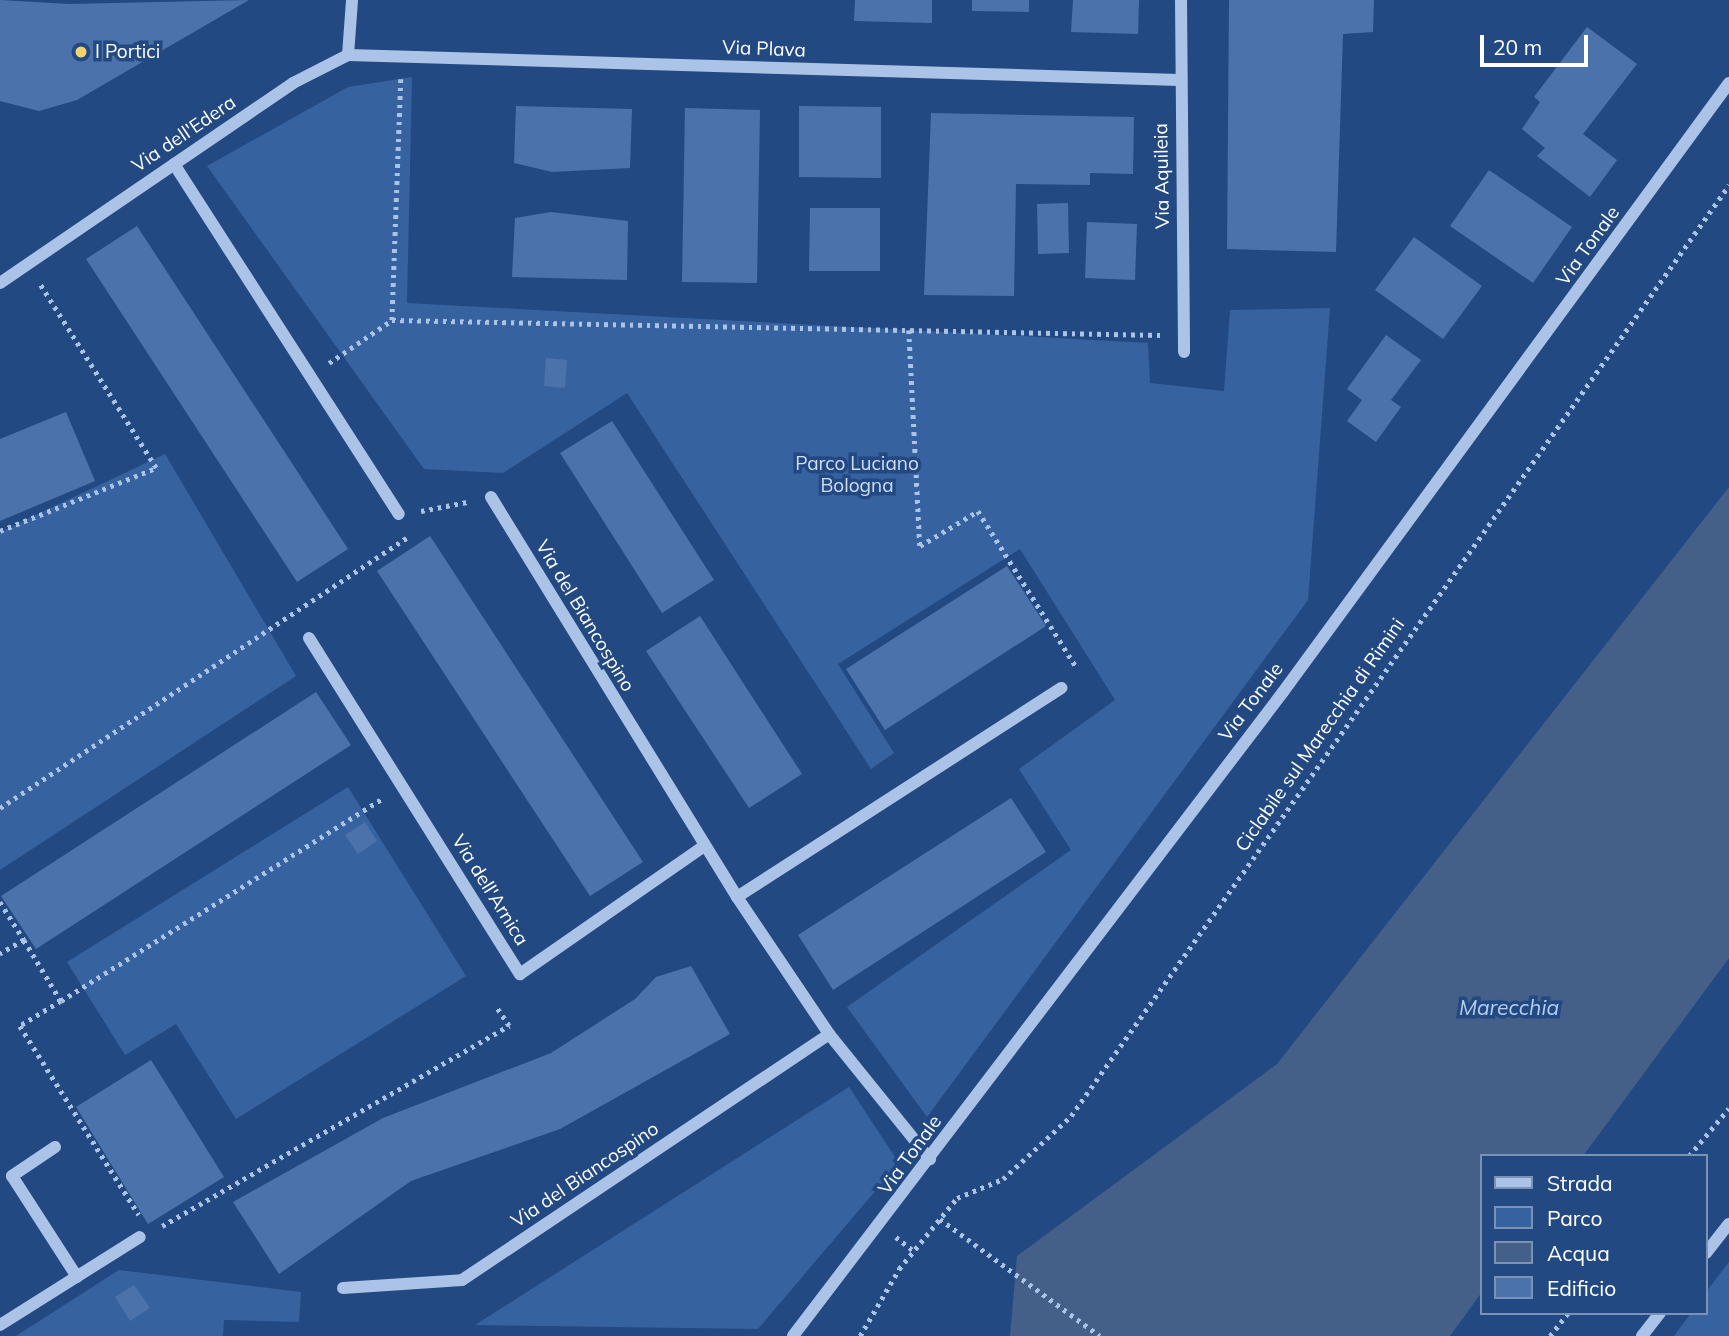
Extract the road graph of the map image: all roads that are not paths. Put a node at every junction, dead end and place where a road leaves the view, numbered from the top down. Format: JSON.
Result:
{"nodes":[{"id":1,"x":352,"y":0,"type":"edge"},
{"id":2,"x":1181,"y":0,"type":"edge"},
{"id":3,"x":348,"y":55,"type":"junction"},
{"id":4,"x":1179,"y":80,"type":"junction"},
{"id":5,"x":1729,"y":83,"type":"edge"},
{"id":6,"x":174,"y":164,"type":"junction"},
{"id":7,"x":0,"y":283,"type":"edge"},
{"id":8,"x":1184,"y":352,"type":"dead end"},
{"id":9,"x":491,"y":497,"type":"road end"},
{"id":10,"x":399,"y":514,"type":"road end"},
{"id":11,"x":309,"y":638,"type":"dead end"},
{"id":12,"x":1061,"y":688,"type":"road end"},
{"id":13,"x":703,"y":847,"type":"junction"},
{"id":14,"x":737,"y":897,"type":"junction"},
{"id":15,"x":829,"y":1034,"type":"junction"},
{"id":16,"x":55,"y":1147,"type":"dead end"},
{"id":17,"x":930,"y":1159,"type":"junction"},
{"id":18,"x":1729,"y":1224,"type":"edge"},
{"id":19,"x":145,"y":1232,"type":"road end"},
{"id":20,"x":1708,"y":1250,"type":"edge"},
{"id":21,"x":77,"y":1277,"type":"junction"},
{"id":22,"x":343,"y":1288,"type":"dead end"},
{"id":23,"x":1658,"y":1315,"type":"edge"},
{"id":24,"x":0,"y":1325,"type":"edge"},
{"id":25,"x":793,"y":1336,"type":"edge"},
{"id":26,"x":1642,"y":1336,"type":"edge"}],
"edges":[{"from":1,"to":3,"type":"street"},
{"from":2,"to":4,"type":"street","name":"Via Aquileia"},
{"from":3,"to":4,"type":"street","name":"Via Plava"},
{"from":3,"to":6,"type":"street","name":"Via dell'Edera"},
{"from":4,"to":8,"type":"street","name":"Via Aquileia"},
{"from":5,"to":17,"type":"street","name":"Via Tonale"},
{"from":6,"to":7,"type":"street","name":"Via dell'Edera"},
{"from":6,"to":10,"type":"street"},
{"from":9,"to":13,"type":"street","name":"Via del Biancospino"},
{"from":11,"to":13,"type":"street","name":"Via dell'Arnica"},
{"from":12,"to":14,"type":"street"},
{"from":13,"to":14,"type":"street","name":"Via del Biancospino"},
{"from":14,"to":15,"type":"street","name":"Via del Biancospino"},
{"from":15,"to":17,"type":"street","name":"Via del Biancospino"},
{"from":15,"to":22,"type":"street","name":"Via del Biancospino"},
{"from":16,"to":21,"type":"street"},
{"from":17,"to":25,"type":"street","name":"Via Tonale"},
{"from":18,"to":20,"type":"street"},
{"from":19,"to":21,"type":"street"},
{"from":21,"to":24,"type":"street"},
{"from":23,"to":26,"type":"street"}]}
